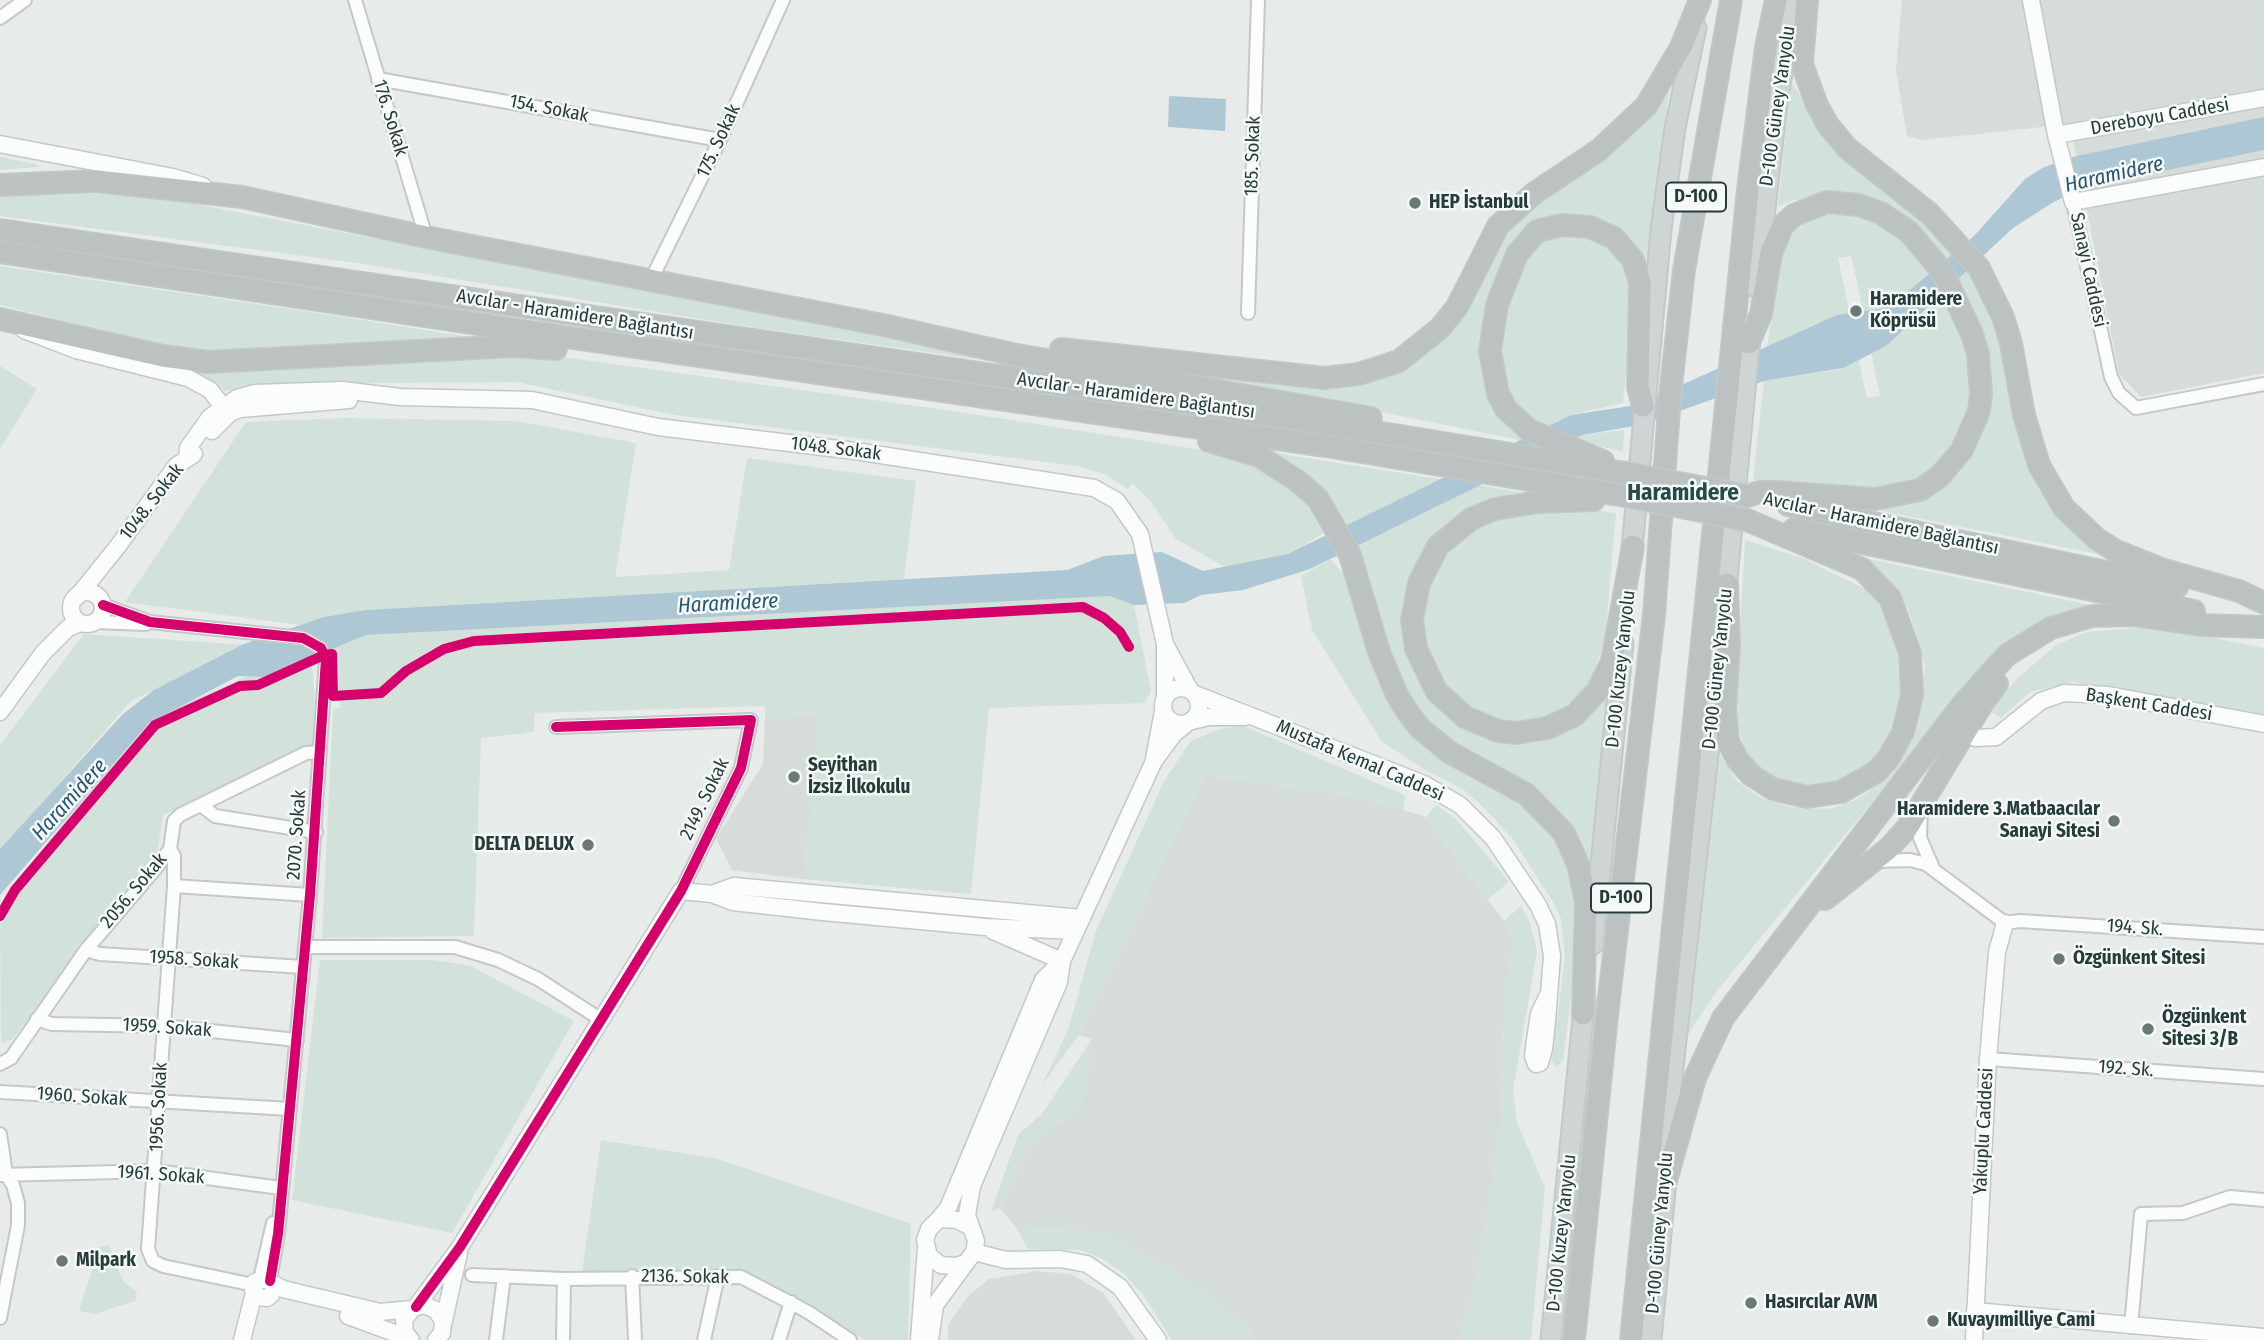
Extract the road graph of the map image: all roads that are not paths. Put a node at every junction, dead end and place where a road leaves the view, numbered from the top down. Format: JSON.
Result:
{"nodes":[{"id":1,"x":25,"y":0,"type":"edge"},
{"id":2,"x":355,"y":0,"type":"edge"},
{"id":3,"x":783,"y":0,"type":"edge"},
{"id":4,"x":1258,"y":0,"type":"edge"},
{"id":5,"x":1702,"y":0,"type":"edge"},
{"id":6,"x":1731,"y":0,"type":"edge"},
{"id":7,"x":1776,"y":0,"type":"edge"},
{"id":8,"x":1795,"y":0,"type":"edge"},
{"id":9,"x":1807,"y":0,"type":"edge"},
{"id":10,"x":2031,"y":0,"type":"edge"},
{"id":11,"x":0,"y":18,"type":"edge"},
{"id":12,"x":378,"y":79,"type":"junction"},
{"id":13,"x":2264,"y":99,"type":"edge"},
{"id":14,"x":2056,"y":135,"type":"junction"},
{"id":15,"x":720,"y":140,"type":"junction"},
{"id":16,"x":0,"y":144,"type":"edge"},
{"id":17,"x":2264,"y":167,"type":"edge"},
{"id":18,"x":0,"y":186,"type":"edge"},
{"id":19,"x":242,"y":197,"type":"junction"},
{"id":20,"x":2073,"y":202,"type":"junction"},
{"id":21,"x":0,"y":229,"type":"edge"},
{"id":22,"x":426,"y":237,"type":"junction"},
{"id":23,"x":0,"y":252,"type":"edge"},
{"id":24,"x":651,"y":280,"type":"junction"},
{"id":25,"x":1248,"y":313,"type":"dead end"},
{"id":26,"x":5,"y":320,"type":"edge"},
{"id":27,"x":883,"y":325,"type":"junction"},
{"id":28,"x":1749,"y":343,"type":"junction"},
{"id":29,"x":756,"y":364,"type":"junction"},
{"id":30,"x":2264,"y":384,"type":"edge"},
{"id":31,"x":1643,"y":406,"type":"junction"},
{"id":32,"x":225,"y":410,"type":"junction"},
{"id":33,"x":1078,"y":411,"type":"junction"},
{"id":34,"x":1481,"y":449,"type":"junction"},
{"id":35,"x":1626,"y":474,"type":"junction"},
{"id":36,"x":1625,"y":496,"type":"junction"},
{"id":37,"x":1748,"y":496,"type":"junction"},
{"id":38,"x":1747,"y":520,"type":"junction"},
{"id":39,"x":118,"y":546,"type":"junction"},
{"id":40,"x":1633,"y":546,"type":"junction"},
{"id":41,"x":1727,"y":584,"type":"junction"},
{"id":42,"x":75,"y":599,"type":"junction"},
{"id":43,"x":101,"y":602,"type":"junction"},
{"id":44,"x":2264,"y":605,"type":"edge"},
{"id":45,"x":2068,"y":621,"type":"junction"},
{"id":46,"x":150,"y":622,"type":"junction"},
{"id":47,"x":88,"y":623,"type":"junction"},
{"id":48,"x":2264,"y":626,"type":"edge"},
{"id":49,"x":1164,"y":644,"type":"junction"},
{"id":50,"x":43,"y":653,"type":"junction"},
{"id":51,"x":1192,"y":692,"type":"junction"},
{"id":52,"x":1164,"y":704,"type":"junction"},
{"id":53,"x":0,"y":712,"type":"edge"},
{"id":54,"x":1251,"y":718,"type":"junction"},
{"id":55,"x":1189,"y":723,"type":"junction"},
{"id":56,"x":2264,"y":724,"type":"edge"},
{"id":57,"x":556,"y":727,"type":"dead end"},
{"id":58,"x":1966,"y":731,"type":"junction"},
{"id":59,"x":318,"y":752,"type":"junction"},
{"id":60,"x":1154,"y":761,"type":"junction"},
{"id":61,"x":201,"y":805,"type":"junction"},
{"id":62,"x":1923,"y":806,"type":"junction"},
{"id":63,"x":316,"y":832,"type":"junction"},
{"id":64,"x":170,"y":849,"type":"junction"},
{"id":65,"x":1871,"y":862,"type":"junction"},
{"id":66,"x":1934,"y":871,"type":"junction"},
{"id":67,"x":174,"y":886,"type":"junction"},
{"id":68,"x":681,"y":891,"type":"junction"},
{"id":69,"x":712,"y":894,"type":"junction"},
{"id":70,"x":310,"y":895,"type":"junction"},
{"id":71,"x":2006,"y":923,"type":"junction"},
{"id":72,"x":1079,"y":925,"type":"junction"},
{"id":73,"x":985,"y":927,"type":"junction"},
{"id":74,"x":2264,"y":937,"type":"edge"},
{"id":75,"x":305,"y":947,"type":"junction"},
{"id":76,"x":86,"y":950,"type":"junction"},
{"id":77,"x":168,"y":958,"type":"junction"},
{"id":78,"x":1768,"y":958,"type":"junction"},
{"id":79,"x":1062,"y":961,"type":"junction"},
{"id":80,"x":303,"y":967,"type":"junction"},
{"id":81,"x":1549,"y":993,"type":"dead end"},
{"id":82,"x":1583,"y":1014,"type":"junction"},
{"id":83,"x":37,"y":1019,"type":"junction"},
{"id":84,"x":600,"y":1019,"type":"junction"},
{"id":85,"x":164,"y":1026,"type":"junction"},
{"id":86,"x":297,"y":1040,"type":"junction"},
{"id":87,"x":1988,"y":1059,"type":"junction"},
{"id":88,"x":0,"y":1064,"type":"edge"},
{"id":89,"x":2264,"y":1079,"type":"edge"},
{"id":90,"x":0,"y":1092,"type":"edge"},
{"id":91,"x":159,"y":1102,"type":"junction"},
{"id":92,"x":290,"y":1109,"type":"junction"},
{"id":93,"x":0,"y":1134,"type":"edge"},
{"id":94,"x":156,"y":1171,"type":"junction"},
{"id":95,"x":3,"y":1175,"type":"edge"},
{"id":96,"x":1666,"y":1181,"type":"junction"},
{"id":97,"x":280,"y":1194,"type":"junction"},
{"id":98,"x":2264,"y":1200,"type":"edge"},
{"id":99,"x":939,"y":1219,"type":"junction"},
{"id":100,"x":971,"y":1227,"type":"junction"},
{"id":101,"x":460,"y":1247,"type":"junction"},
{"id":102,"x":926,"y":1248,"type":"junction"},
{"id":103,"x":969,"y":1257,"type":"junction"},
{"id":104,"x":472,"y":1275,"type":"dead end"},
{"id":105,"x":503,"y":1276,"type":"junction"},
{"id":106,"x":632,"y":1276,"type":"junction"},
{"id":107,"x":718,"y":1276,"type":"junction"},
{"id":108,"x":564,"y":1279,"type":"junction"},
{"id":109,"x":264,"y":1288,"type":"junction"},
{"id":110,"x":791,"y":1302,"type":"junction"},
{"id":111,"x":414,"y":1308,"type":"junction"},
{"id":112,"x":1975,"y":1311,"type":"junction"},
{"id":113,"x":0,"y":1318,"type":"edge"},
{"id":114,"x":2131,"y":1327,"type":"junction"},
{"id":115,"x":441,"y":1335,"type":"edge"},
{"id":116,"x":2264,"y":1337,"type":"edge"},
{"id":117,"x":409,"y":1339,"type":"edge"},
{"id":118,"x":242,"y":1340,"type":"edge"},
{"id":119,"x":254,"y":1340,"type":"edge"},
{"id":120,"x":496,"y":1340,"type":"edge"},
{"id":121,"x":563,"y":1340,"type":"edge"},
{"id":122,"x":635,"y":1340,"type":"edge"},
{"id":123,"x":704,"y":1340,"type":"edge"},
{"id":124,"x":779,"y":1340,"type":"edge"},
{"id":125,"x":850,"y":1340,"type":"edge"},
{"id":126,"x":919,"y":1340,"type":"edge"},
{"id":127,"x":930,"y":1340,"type":"edge"},
{"id":128,"x":1158,"y":1340,"type":"edge"},
{"id":129,"x":1551,"y":1340,"type":"edge"},
{"id":130,"x":1574,"y":1340,"type":"edge"},
{"id":131,"x":1631,"y":1340,"type":"edge"},
{"id":132,"x":1651,"y":1340,"type":"edge"},
{"id":133,"x":1974,"y":1340,"type":"edge"}],
"edges":[{"from":1,"to":11,"type":"street"},
{"from":2,"to":12,"type":"street","name":"176. Sokak"},
{"from":3,"to":15,"type":"street","name":"175. Sokak"},
{"from":4,"to":25,"type":"street","name":"185. Sokak"},
{"from":5,"to":27,"type":"highway"},
{"from":5,"to":31,"type":"main road","name":"D-100 Kuzey Yanyolu"},
{"from":6,"to":130,"type":"highway","number":"D-100"},
{"from":7,"to":131,"type":"highway","number":"D-100"},
{"from":8,"to":28,"type":"main road","name":"D-100 Güney Yanyolu"},
{"from":9,"to":44,"type":"highway"},
{"from":10,"to":14,"type":"main road","name":"Sanayi Caddesi"},
{"from":12,"to":15,"type":"street","name":"154. Sokak"},
{"from":12,"to":22,"type":"street","name":"176. Sokak"},
{"from":13,"to":14,"type":"main road","name":"Dereboyu Caddesi"},
{"from":14,"to":20,"type":"main road","name":"Sanayi Caddesi"},
{"from":15,"to":24,"type":"street","name":"175. Sokak"},
{"from":16,"to":19,"type":"main road"},
{"from":17,"to":20,"type":"main road"},
{"from":18,"to":19,"type":"highway"},
{"from":19,"to":22,"type":"highway"},
{"from":20,"to":30,"type":"street","name":"Sanayi Caddesi"},
{"from":21,"to":34,"type":"highway","name":"Avcılar - Haramidere Bağlantısı"},
{"from":22,"to":24,"type":"highway"},
{"from":23,"to":29,"type":"highway","name":"Avcılar - Haramidere Bağlantısı"},
{"from":24,"to":27,"type":"highway"},
{"from":26,"to":29,"type":"highway"},
{"from":26,"to":32,"type":"main road"},
{"from":27,"to":34,"type":"highway"},
{"from":28,"to":37,"type":"highway"},
{"from":28,"to":41,"type":"main road","name":"D-100 Güney Yanyolu"},
{"from":29,"to":33,"type":"highway","name":"Avcılar - Haramidere Bağlantısı"},
{"from":31,"to":35,"type":"highway"},
{"from":31,"to":40,"type":"main road","name":"D-100 Kuzey Yanyolu"},
{"from":32,"to":39,"type":"main road","name":"1048. Sokak"},
{"from":32,"to":49,"type":"main road","name":"1048. Sokak"},
{"from":33,"to":36,"type":"highway","name":"Avcılar - Haramidere Bağlantısı"},
{"from":33,"to":82,"type":"highway"},
{"from":34,"to":35,"type":"highway","name":"Avcılar - Haramidere Bağlantısı"},
{"from":35,"to":37,"type":"highway","name":"Avcılar - Haramidere Bağlantısı","bridge":true},
{"from":36,"to":38,"type":"highway","name":"Avcılar - Haramidere Bağlantısı","bridge":true},
{"from":36,"to":40,"type":"highway"},
{"from":37,"to":44,"type":"highway","name":"Avcılar - Haramidere Bağlantısı"},
{"from":38,"to":41,"type":"highway"},
{"from":38,"to":48,"type":"highway","name":"Avcılar - Haramidere Bağlantısı"},
{"from":39,"to":42,"type":"main road"},
{"from":39,"to":43,"type":"main road"},
{"from":40,"to":82,"type":"main road","name":"D-100 Kuzey Yanyolu"},
{"from":41,"to":96,"type":"main road","name":"D-100 Güney Yanyolu"},
{"from":42,"to":43,"type":"main road"},
{"from":42,"to":47,"type":"main road"},
{"from":42,"to":50,"type":"main road"},
{"from":43,"to":46,"type":"street"},
{"from":43,"to":47,"type":"main road"},
{"from":45,"to":48,"type":"highway"},
{"from":45,"to":58,"type":"highway"},
{"from":45,"to":78,"type":"highway"},
{"from":46,"to":47,"type":"street"},
{"from":46,"to":59,"type":"street","name":"2070. Sokak"},
{"from":47,"to":50,"type":"main road"},
{"from":49,"to":51,"type":"main road","name":"1048. Sokak"},
{"from":49,"to":52,"type":"main road","name":"1048. Sokak"},
{"from":50,"to":53,"type":"main road"},
{"from":51,"to":52,"type":"main road"},
{"from":51,"to":54,"type":"main road","name":"Mustafa Kemal Caddesi"},
{"from":51,"to":55,"type":"main road"},
{"from":52,"to":55,"type":"main road"},
{"from":52,"to":60,"type":"main road"},
{"from":54,"to":55,"type":"main road","name":"Mustafa Kemal Caddesi"},
{"from":54,"to":81,"type":"main road","name":"Mustafa Kemal Caddesi"},
{"from":55,"to":60,"type":"main road"},
{"from":56,"to":58,"type":"main road","name":"Başkent Caddesi"},
{"from":57,"to":68,"type":"street","name":"2149. Sokak"},
{"from":58,"to":62,"type":"highway"},
{"from":59,"to":61,"type":"street","name":"2056. Sokak"},
{"from":59,"to":63,"type":"street","name":"2070. Sokak"},
{"from":60,"to":72,"type":"main road"},
{"from":61,"to":63,"type":"street"},
{"from":61,"to":64,"type":"street","name":"2056. Sokak"},
{"from":62,"to":65,"type":"highway"},
{"from":62,"to":66,"type":"street"},
{"from":63,"to":70,"type":"street","name":"2070. Sokak"},
{"from":64,"to":67,"type":"street","name":"1956. Sokak"},
{"from":64,"to":76,"type":"street","name":"2056. Sokak"},
{"from":65,"to":66,"type":"street"},
{"from":65,"to":78,"type":"highway"},
{"from":66,"to":71,"type":"street"},
{"from":67,"to":70,"type":"street"},
{"from":67,"to":77,"type":"street","name":"1956. Sokak"},
{"from":68,"to":69,"type":"main road"},
{"from":68,"to":84,"type":"main road"},
{"from":69,"to":72,"type":"main road"},
{"from":69,"to":73,"type":"main road"},
{"from":70,"to":75,"type":"street","name":"2070. Sokak"},
{"from":71,"to":74,"type":"street","name":"194. Sk."},
{"from":71,"to":87,"type":"main road","name":"Yakuplu Caddesi"},
{"from":72,"to":73,"type":"main road"},
{"from":72,"to":79,"type":"main road"},
{"from":73,"to":79,"type":"main road"},
{"from":75,"to":80,"type":"street","name":"2070. Sokak"},
{"from":75,"to":84,"type":"street"},
{"from":76,"to":77,"type":"street","name":"1958. Sokak"},
{"from":76,"to":83,"type":"street","name":"2056. Sokak"},
{"from":77,"to":80,"type":"street","name":"1958. Sokak"},
{"from":77,"to":85,"type":"street","name":"1956. Sokak"},
{"from":78,"to":96,"type":"highway"},
{"from":79,"to":99,"type":"main road"},
{"from":79,"to":100,"type":"main road"},
{"from":80,"to":86,"type":"street","name":"2070. Sokak"},
{"from":82,"to":129,"type":"main road","name":"D-100 Kuzey Yanyolu"},
{"from":83,"to":85,"type":"street","name":"1959. Sokak"},
{"from":83,"to":88,"type":"street","name":"2056. Sokak"},
{"from":84,"to":101,"type":"main road"},
{"from":85,"to":86,"type":"street","name":"1959. Sokak"},
{"from":85,"to":91,"type":"street","name":"1956. Sokak"},
{"from":86,"to":92,"type":"street","name":"2070. Sokak"},
{"from":87,"to":89,"type":"street","name":"192. Sk."},
{"from":87,"to":112,"type":"main road","name":"Yakuplu Caddesi"},
{"from":90,"to":91,"type":"street","name":"1960. Sokak"},
{"from":91,"to":92,"type":"street","name":"1960. Sokak"},
{"from":91,"to":94,"type":"street","name":"1956. Sokak"},
{"from":92,"to":97,"type":"street","name":"2070. Sokak"},
{"from":93,"to":95,"type":"street"},
{"from":94,"to":95,"type":"street","name":"1961. Sokak"},
{"from":94,"to":97,"type":"street","name":"1961. Sokak"},
{"from":94,"to":109,"type":"street","name":"1956. Sokak"},
{"from":95,"to":113,"type":"street"},
{"from":96,"to":132,"type":"main road","name":"D-100 Güney Yanyolu"},
{"from":97,"to":109,"type":"street","name":"2070. Sokak"},
{"from":98,"to":114,"type":"street"},
{"from":99,"to":100,"type":"main road"},
{"from":99,"to":102,"type":"main road"},
{"from":100,"to":103,"type":"main road"},
{"from":101,"to":111,"type":"main road"},
{"from":101,"to":115,"type":"main road"},
{"from":102,"to":103,"type":"main road"},
{"from":102,"to":126,"type":"main road"},
{"from":103,"to":127,"type":"main road"},
{"from":103,"to":128,"type":"main road"},
{"from":104,"to":105,"type":"street","name":"2136. Sokak"},
{"from":105,"to":108,"type":"street","name":"2136. Sokak"},
{"from":105,"to":120,"type":"street"},
{"from":106,"to":107,"type":"street","name":"2136. Sokak"},
{"from":106,"to":108,"type":"street","name":"2136. Sokak"},
{"from":106,"to":122,"type":"street"},
{"from":107,"to":110,"type":"street","name":"2136. Sokak"},
{"from":107,"to":123,"type":"street"},
{"from":108,"to":121,"type":"street"},
{"from":109,"to":111,"type":"main road"},
{"from":109,"to":117,"type":"main road"},
{"from":109,"to":118,"type":"main road"},
{"from":109,"to":119,"type":"main road"},
{"from":110,"to":124,"type":"street"},
{"from":110,"to":125,"type":"street","name":"2136. Sokak"},
{"from":111,"to":115,"type":"main road"},
{"from":111,"to":117,"type":"main road"},
{"from":112,"to":114,"type":"main road"},
{"from":112,"to":133,"type":"main road","name":"Yakuplu Caddesi"},
{"from":114,"to":116,"type":"main road"}]}
